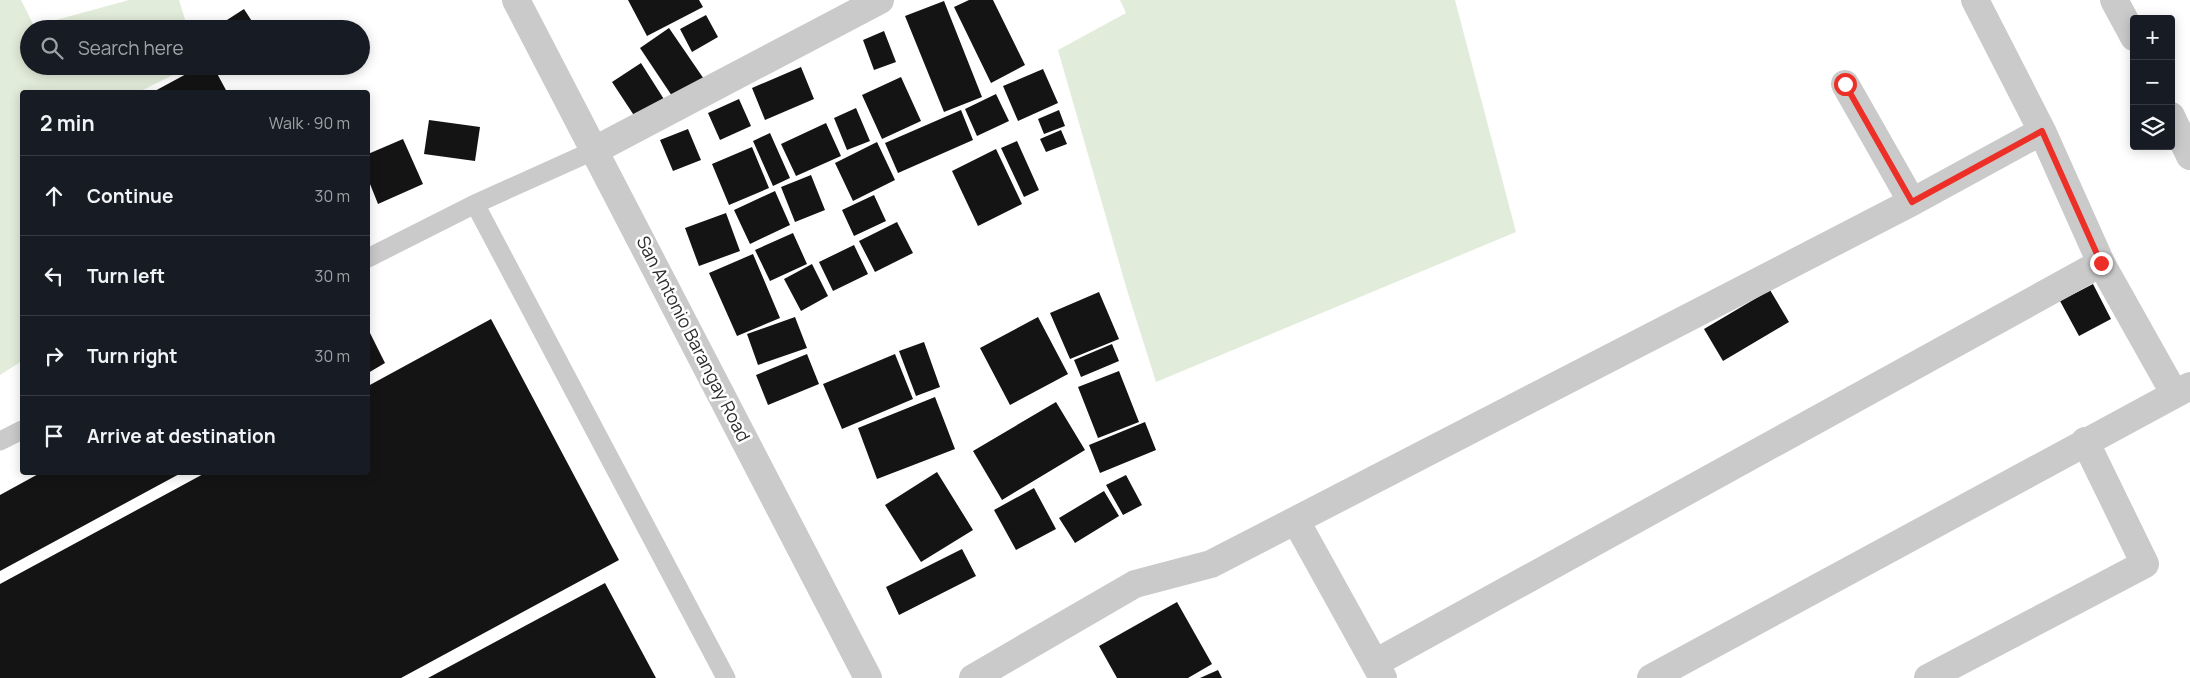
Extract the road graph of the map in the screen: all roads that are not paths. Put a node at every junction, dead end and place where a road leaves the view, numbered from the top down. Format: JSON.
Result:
{"nodes":[{"id":1,"x":516,"y":0,"type":"edge"},
{"id":2,"x":880,"y":0,"type":"edge"},
{"id":3,"x":1975,"y":0,"type":"edge"},
{"id":4,"x":2114,"y":0,"type":"edge"},
{"id":5,"x":2130,"y":30,"type":"edge"},
{"id":6,"x":1845,"y":84,"type":"dead end"},
{"id":7,"x":2175,"y":124,"type":"edge"},
{"id":8,"x":2042,"y":131,"type":"junction"},
{"id":9,"x":595,"y":150,"type":"junction"},
{"id":10,"x":2190,"y":156,"type":"edge"},
{"id":11,"x":1912,"y":202,"type":"junction"},
{"id":12,"x":475,"y":204,"type":"junction"},
{"id":13,"x":370,"y":257,"type":"edge"},
{"id":14,"x":2101,"y":263,"type":"junction"},
{"id":15,"x":2182,"y":390,"type":"edge"},
{"id":16,"x":20,"y":431,"type":"edge"},
{"id":17,"x":0,"y":441,"type":"edge"},
{"id":18,"x":2085,"y":441,"type":"junction"},
{"id":19,"x":1296,"y":521,"type":"junction"},
{"id":20,"x":1379,"y":670,"type":"edge"},
{"id":21,"x":726,"y":678,"type":"edge"},
{"id":22,"x":868,"y":678,"type":"edge"},
{"id":23,"x":973,"y":678,"type":"edge"},
{"id":24,"x":1651,"y":678,"type":"edge"},
{"id":25,"x":1928,"y":678,"type":"edge"}],
"edges":[{"from":1,"to":9,"type":"street","name":"San Antonio Barangay Road"},
{"from":2,"to":9,"type":"street"},
{"from":3,"to":8,"type":"street"},
{"from":4,"to":5,"type":"street"},
{"from":6,"to":11,"type":"street"},
{"from":7,"to":10,"type":"street"},
{"from":8,"to":11,"type":"street"},
{"from":8,"to":14,"type":"street"},
{"from":9,"to":12,"type":"lane"},
{"from":9,"to":22,"type":"street","name":"San Antonio Barangay Road"},
{"from":11,"to":19,"type":"street"},
{"from":12,"to":13,"type":"lane"},
{"from":12,"to":21,"type":"lane"},
{"from":14,"to":15,"type":"street"},
{"from":14,"to":20,"type":"street"},
{"from":15,"to":18,"type":"street"},
{"from":16,"to":17,"type":"lane"},
{"from":18,"to":24,"type":"street"},
{"from":18,"to":25,"type":"street"},
{"from":19,"to":20,"type":"street"},
{"from":19,"to":23,"type":"street"}]}
